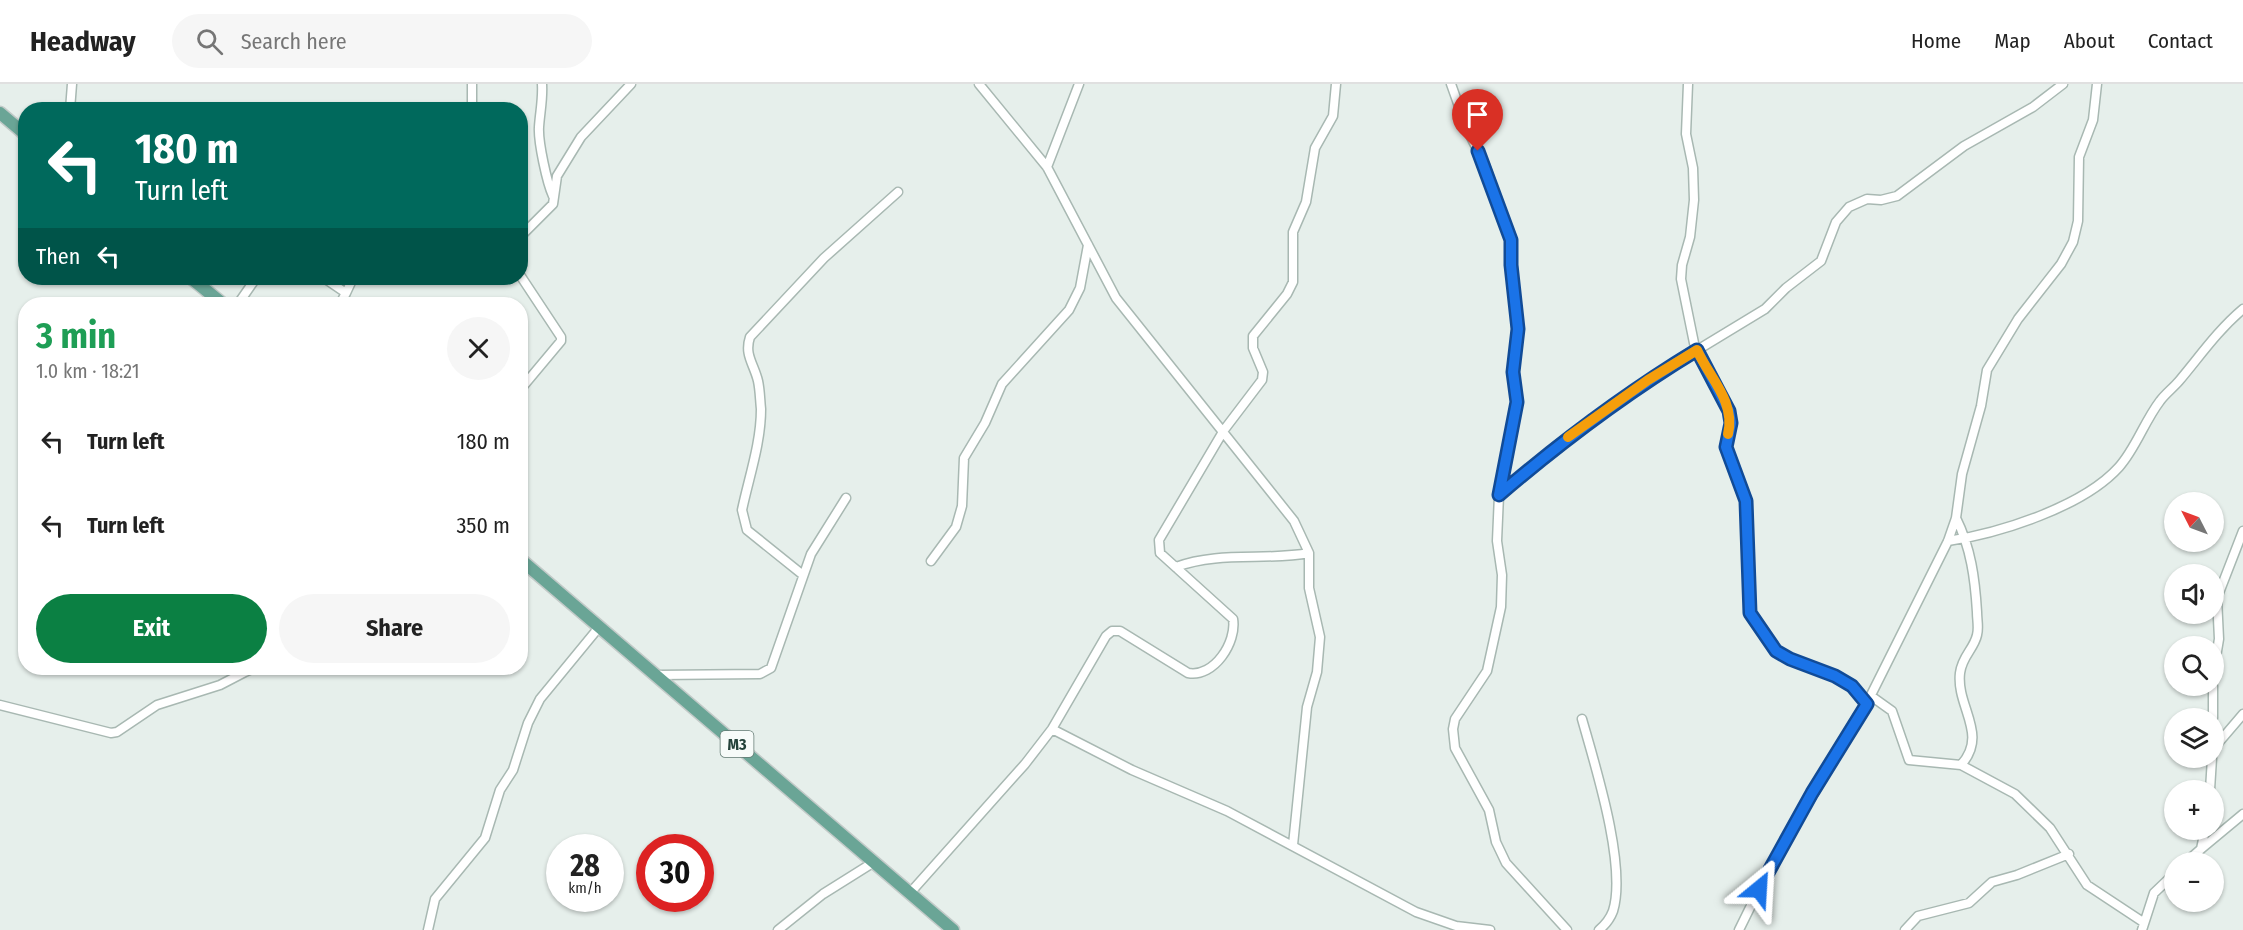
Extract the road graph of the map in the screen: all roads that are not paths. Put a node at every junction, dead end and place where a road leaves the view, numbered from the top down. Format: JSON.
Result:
{"nodes":[{"id":1,"x":72,"y":84,"type":"edge"},
{"id":2,"x":472,"y":84,"type":"edge"},
{"id":3,"x":542,"y":84,"type":"edge"},
{"id":4,"x":631,"y":84,"type":"edge"},
{"id":5,"x":979,"y":84,"type":"edge"},
{"id":6,"x":1079,"y":84,"type":"edge"},
{"id":7,"x":1336,"y":84,"type":"edge"},
{"id":8,"x":1451,"y":84,"type":"edge"},
{"id":9,"x":1688,"y":84,"type":"edge"},
{"id":10,"x":2063,"y":84,"type":"edge"},
{"id":11,"x":2097,"y":84,"type":"edge"},
{"id":12,"x":71,"y":102,"type":"edge"},
{"id":13,"x":472,"y":102,"type":"edge"},
{"id":14,"x":0,"y":114,"type":"edge"},
{"id":15,"x":18,"y":129,"type":"edge"},
{"id":16,"x":1047,"y":167,"type":"junction"},
{"id":17,"x":898,"y":192,"type":"dead end"},
{"id":18,"x":554,"y":197,"type":"junction"},
{"id":19,"x":528,"y":230,"type":"edge"},
{"id":20,"x":1089,"y":245,"type":"junction"},
{"id":21,"x":200,"y":285,"type":"edge"},
{"id":22,"x":334,"y":285,"type":"edge"},
{"id":23,"x":350,"y":285,"type":"edge"},
{"id":24,"x":527,"y":285,"type":"edge"},
{"id":25,"x":346,"y":293,"type":"junction"},
{"id":26,"x":214,"y":297,"type":"edge"},
{"id":27,"x":344,"y":297,"type":"edge"},
{"id":28,"x":2243,"y":309,"type":"edge"},
{"id":29,"x":1697,"y":350,"type":"junction"},
{"id":30,"x":528,"y":380,"type":"edge"},
{"id":31,"x":1224,"y":430,"type":"junction"},
{"id":32,"x":1499,"y":495,"type":"junction"},
{"id":33,"x":846,"y":498,"type":"dead end"},
{"id":34,"x":1956,"y":518,"type":"junction"},
{"id":35,"x":2243,"y":531,"type":"edge"},
{"id":36,"x":1966,"y":538,"type":"junction"},
{"id":37,"x":1948,"y":541,"type":"junction"},
{"id":38,"x":1309,"y":553,"type":"junction"},
{"id":39,"x":931,"y":561,"type":"dead end"},
{"id":40,"x":528,"y":566,"type":"edge"},
{"id":41,"x":1176,"y":567,"type":"junction"},
{"id":42,"x":803,"y":575,"type":"junction"},
{"id":43,"x":600,"y":626,"type":"junction"},
{"id":44,"x":2219,"y":636,"type":"edge"},
{"id":45,"x":239,"y":675,"type":"edge"},
{"id":46,"x":657,"y":675,"type":"junction"},
{"id":47,"x":1869,"y":700,"type":"junction"},
{"id":48,"x":0,"y":705,"type":"edge"},
{"id":49,"x":2243,"y":714,"type":"edge"},
{"id":50,"x":1582,"y":719,"type":"dead end"},
{"id":51,"x":1052,"y":729,"type":"junction"},
{"id":52,"x":2224,"y":736,"type":"edge"},
{"id":53,"x":1961,"y":765,"type":"junction"},
{"id":54,"x":2243,"y":814,"type":"edge"},
{"id":55,"x":2203,"y":840,"type":"edge"},
{"id":56,"x":1293,"y":845,"type":"junction"},
{"id":57,"x":2201,"y":849,"type":"junction"},
{"id":58,"x":2198,"y":852,"type":"edge"},
{"id":59,"x":2069,"y":854,"type":"junction"},
{"id":60,"x":874,"y":862,"type":"junction"},
{"id":61,"x":2164,"y":883,"type":"edge"},
{"id":62,"x":910,"y":893,"type":"junction"},
{"id":63,"x":2142,"y":926,"type":"edge"},
{"id":64,"x":428,"y":930,"type":"edge"},
{"id":65,"x":778,"y":930,"type":"edge"},
{"id":66,"x":953,"y":930,"type":"edge"},
{"id":67,"x":1490,"y":930,"type":"edge"},
{"id":68,"x":1567,"y":930,"type":"edge"},
{"id":69,"x":1599,"y":930,"type":"edge"},
{"id":70,"x":1739,"y":930,"type":"edge"},
{"id":71,"x":1905,"y":930,"type":"edge"}],
"edges":[{"from":1,"to":12,"type":"street"},
{"from":2,"to":13,"type":"street"},
{"from":3,"to":18,"type":"street"},
{"from":4,"to":18,"type":"street"},
{"from":5,"to":16,"type":"street"},
{"from":6,"to":16,"type":"street"},
{"from":7,"to":31,"type":"street"},
{"from":8,"to":32,"type":"street"},
{"from":9,"to":29,"type":"street"},
{"from":10,"to":29,"type":"street"},
{"from":11,"to":34,"type":"street"},
{"from":14,"to":15,"type":"main road"},
{"from":16,"to":20,"type":"street"},
{"from":17,"to":42,"type":"street"},
{"from":18,"to":19,"type":"street"},
{"from":20,"to":31,"type":"street"},
{"from":20,"to":39,"type":"street"},
{"from":21,"to":26,"type":"main road"},
{"from":22,"to":25,"type":"street"},
{"from":23,"to":25,"type":"street"},
{"from":24,"to":30,"type":"street"},
{"from":25,"to":27,"type":"street"},
{"from":28,"to":36,"type":"street"},
{"from":29,"to":32,"type":"street"},
{"from":29,"to":47,"type":"street"},
{"from":31,"to":38,"type":"street"},
{"from":31,"to":41,"type":"street"},
{"from":32,"to":68,"type":"street"},
{"from":33,"to":42,"type":"street"},
{"from":34,"to":36,"type":"street"},
{"from":34,"to":37,"type":"street"},
{"from":35,"to":44,"type":"street"},
{"from":36,"to":37,"type":"street"},
{"from":36,"to":53,"type":"street"},
{"from":37,"to":47,"type":"street"},
{"from":38,"to":41,"type":"street"},
{"from":38,"to":56,"type":"street"},
{"from":40,"to":43,"type":"main road","number":"M3"},
{"from":41,"to":51,"type":"street"},
{"from":42,"to":46,"type":"street"},
{"from":43,"to":46,"type":"main road","number":"M3"},
{"from":43,"to":64,"type":"street"},
{"from":45,"to":48,"type":"street"},
{"from":46,"to":60,"type":"main road","number":"M3"},
{"from":47,"to":53,"type":"street"},
{"from":47,"to":70,"type":"street"},
{"from":49,"to":52,"type":"street"},
{"from":50,"to":69,"type":"street"},
{"from":51,"to":56,"type":"street"},
{"from":51,"to":62,"type":"street"},
{"from":53,"to":59,"type":"street"},
{"from":54,"to":57,"type":"street"},
{"from":55,"to":57,"type":"street"},
{"from":56,"to":67,"type":"street"},
{"from":57,"to":58,"type":"street"},
{"from":59,"to":63,"type":"street"},
{"from":59,"to":71,"type":"street"},
{"from":60,"to":62,"type":"main road","number":"M3"},
{"from":60,"to":65,"type":"street"},
{"from":61,"to":63,"type":"street"},
{"from":62,"to":66,"type":"main road","number":"M3"}]}
